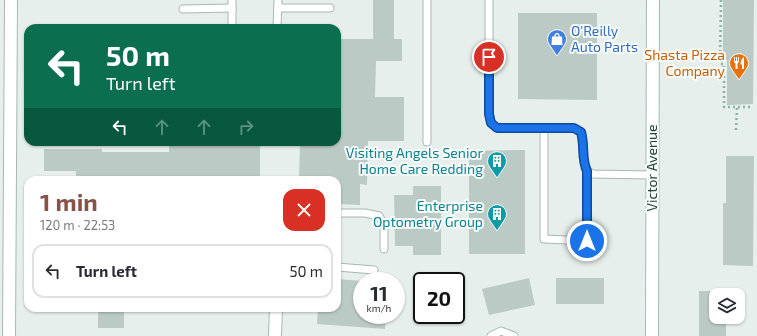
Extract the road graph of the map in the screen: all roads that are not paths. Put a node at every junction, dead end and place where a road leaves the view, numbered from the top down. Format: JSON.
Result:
{"nodes":[{"id":1,"x":11,"y":0,"type":"edge"},
{"id":2,"x":232,"y":0,"type":"edge"},
{"id":3,"x":278,"y":0,"type":"edge"},
{"id":4,"x":427,"y":0,"type":"edge"},
{"id":5,"x":489,"y":0,"type":"edge"},
{"id":6,"x":653,"y":0,"type":"edge"},
{"id":7,"x":232,"y":8,"type":"junction"},
{"id":8,"x":278,"y":8,"type":"junction"},
{"id":9,"x":330,"y":8,"type":"dead end"},
{"id":10,"x":183,"y":9,"type":"dead end"},
{"id":11,"x":232,"y":24,"type":"edge"},
{"id":12,"x":278,"y":24,"type":"edge"},
{"id":13,"x":544,"y":128,"type":"junction"},
{"id":14,"x":427,"y":142,"type":"dead end"},
{"id":15,"x":587,"y":171,"type":"junction"},
{"id":16,"x":652,"y":175,"type":"junction"},
{"id":17,"x":341,"y":213,"type":"edge"},
{"id":18,"x":384,"y":249,"type":"dead end"},
{"id":19,"x":341,"y":267,"type":"edge"},
{"id":20,"x":374,"y":270,"type":"dead end"},
{"id":21,"x":276,"y":312,"type":"edge"},
{"id":22,"x":9,"y":336,"type":"edge"},
{"id":23,"x":275,"y":336,"type":"edge"},
{"id":24,"x":491,"y":336,"type":"edge"},
{"id":25,"x":514,"y":336,"type":"edge"},
{"id":26,"x":652,"y":336,"type":"edge"}],
"edges":[{"from":1,"to":22,"type":"street"},
{"from":2,"to":7,"type":"lane"},
{"from":3,"to":8,"type":"lane"},
{"from":4,"to":14,"type":"lane"},
{"from":5,"to":13,"type":"lane"},
{"from":6,"to":16,"type":"street","name":"Victor Avenue"},
{"from":7,"to":10,"type":"lane"},
{"from":7,"to":11,"type":"lane"},
{"from":8,"to":9,"type":"lane"},
{"from":8,"to":12,"type":"lane"},
{"from":13,"to":15,"type":"lane"},
{"from":13,"to":15,"type":"lane"},
{"from":15,"to":16,"type":"lane"},
{"from":16,"to":26,"type":"street","name":"Victor Avenue"},
{"from":17,"to":18,"type":"lane"},
{"from":19,"to":20,"type":"lane"},
{"from":21,"to":23,"type":"street"},
{"from":24,"to":25,"type":"lane"}]}
